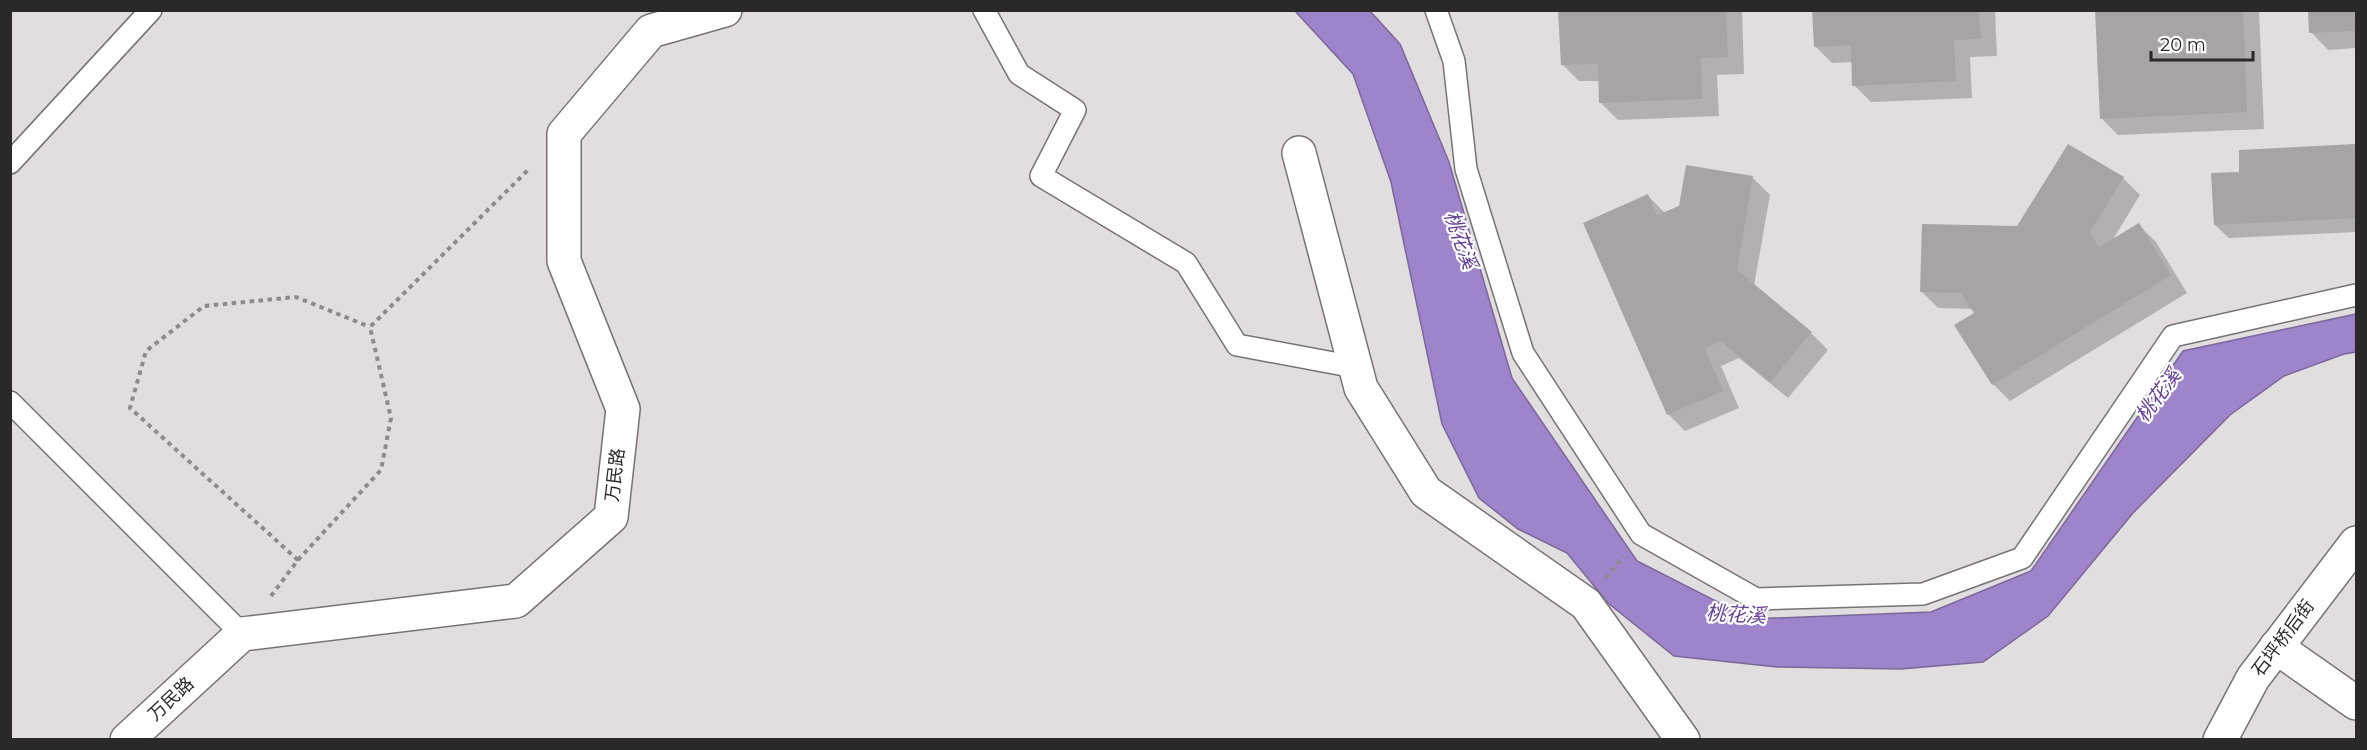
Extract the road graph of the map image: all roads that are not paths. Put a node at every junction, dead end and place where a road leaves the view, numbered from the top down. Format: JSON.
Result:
{"nodes":[{"id":1,"x":151,"y":10,"type":"edge"},
{"id":2,"x":725,"y":10,"type":"edge"},
{"id":3,"x":984,"y":10,"type":"edge"},
{"id":4,"x":1436,"y":10,"type":"edge"},
{"id":5,"x":652,"y":21,"type":"edge"},
{"id":6,"x":1299,"y":153,"type":"dead end"},
{"id":7,"x":10,"y":163,"type":"edge"},
{"id":8,"x":2356,"y":295,"type":"edge"},
{"id":9,"x":1355,"y":367,"type":"junction"},
{"id":10,"x":10,"y":402,"type":"edge"},
{"id":11,"x":2356,"y":543,"type":"edge"},
{"id":12,"x":242,"y":634,"type":"junction"},
{"id":13,"x":2276,"y":647,"type":"junction"},
{"id":14,"x":2356,"y":703,"type":"edge"},
{"id":15,"x":127,"y":740,"type":"edge"},
{"id":16,"x":1683,"y":740,"type":"edge"},
{"id":17,"x":2220,"y":740,"type":"edge"}],
"edges":[{"from":1,"to":7,"type":"lane"},
{"from":2,"to":5,"type":"street"},
{"from":3,"to":9,"type":"lane"},
{"from":4,"to":8,"type":"lane"},
{"from":5,"to":12,"type":"street","name":"万民路"},
{"from":6,"to":9,"type":"street"},
{"from":9,"to":16,"type":"street"},
{"from":10,"to":12,"type":"lane"},
{"from":11,"to":13,"type":"street","name":"石坪桥后街"},
{"from":12,"to":15,"type":"street","name":"万民路"},
{"from":13,"to":14,"type":"street"},
{"from":13,"to":17,"type":"street","name":"石坪桥后街"}]}
